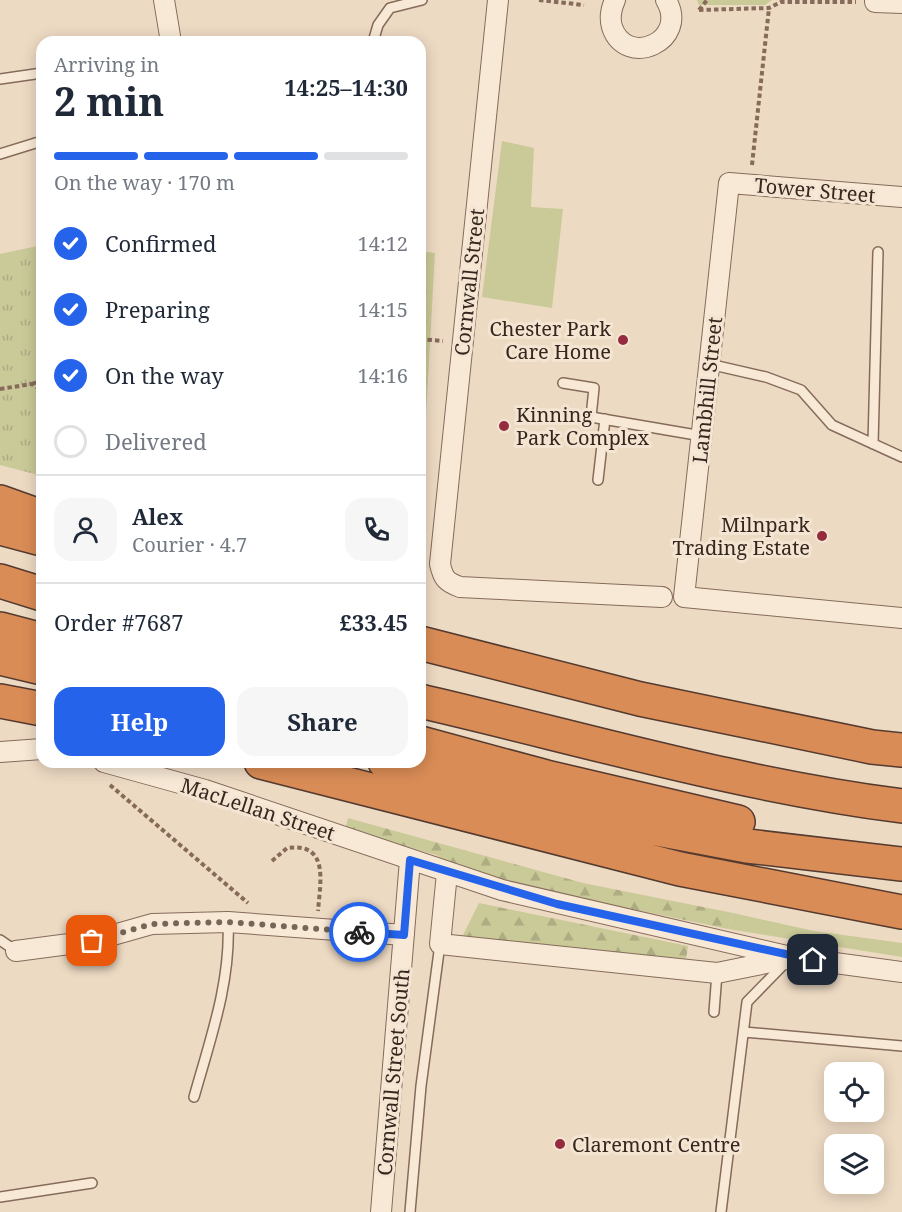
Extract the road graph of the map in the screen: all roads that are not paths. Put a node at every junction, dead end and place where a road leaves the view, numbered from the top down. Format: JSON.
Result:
{"nodes":[{"id":1,"x":164,"y":0,"type":"edge"},
{"id":2,"x":422,"y":0,"type":"edge"},
{"id":3,"x":498,"y":0,"type":"edge"},
{"id":4,"x":615,"y":0,"type":"edge"},
{"id":5,"x":666,"y":0,"type":"edge"},
{"id":6,"x":875,"y":1,"type":"edge"},
{"id":7,"x":902,"y":3,"type":"edge"},
{"id":8,"x":170,"y":36,"type":"edge"},
{"id":9,"x":375,"y":36,"type":"edge"},
{"id":10,"x":36,"y":74,"type":"edge"},
{"id":11,"x":0,"y":79,"type":"edge"},
{"id":12,"x":36,"y":143,"type":"edge"},
{"id":13,"x":0,"y":154,"type":"edge"},
{"id":14,"x":729,"y":183,"type":"joint"},
{"id":15,"x":902,"y":197,"type":"edge"},
{"id":16,"x":878,"y":252,"type":"dead end"},
{"id":17,"x":709,"y":364,"type":"junction"},
{"id":18,"x":563,"y":382,"type":"dead end"},
{"id":19,"x":605,"y":419,"type":"junction"},
{"id":20,"x":702,"y":436,"type":"junction"},
{"id":21,"x":873,"y":444,"type":"junction"},
{"id":22,"x":902,"y":457,"type":"edge"},
{"id":23,"x":598,"y":480,"type":"dead end"},
{"id":24,"x":0,"y":502,"type":"edge"},
{"id":25,"x":36,"y":515,"type":"edge"},
{"id":26,"x":0,"y":528,"type":"edge"},
{"id":27,"x":36,"y":537,"type":"edge"},
{"id":28,"x":0,"y":560,"type":"edge"},
{"id":29,"x":36,"y":569,"type":"edge"},
{"id":30,"x":0,"y":581,"type":"edge"},
{"id":31,"x":36,"y":592,"type":"edge"},
{"id":32,"x":662,"y":597,"type":"dead end"},
{"id":33,"x":0,"y":598,"type":"edge"},
{"id":34,"x":36,"y":607,"type":"edge"},
{"id":35,"x":902,"y":618,"type":"edge"},
{"id":36,"x":0,"y":629,"type":"edge"},
{"id":37,"x":36,"y":638,"type":"edge"},
{"id":38,"x":426,"y":645,"type":"edge"},
{"id":39,"x":0,"y":658,"type":"edge"},
{"id":40,"x":36,"y":667,"type":"edge"},
{"id":41,"x":426,"y":695,"type":"edge"},
{"id":42,"x":0,"y":701,"type":"edge"},
{"id":43,"x":426,"y":703,"type":"edge"},
{"id":44,"x":36,"y":708,"type":"edge"},
{"id":45,"x":525,"y":728,"type":"junction"},
{"id":46,"x":426,"y":745,"type":"edge"},
{"id":47,"x":36,"y":749,"type":"edge"},
{"id":48,"x":902,"y":750,"type":"edge"},
{"id":49,"x":0,"y":752,"type":"edge"},
{"id":50,"x":284,"y":768,"type":"edge"},
{"id":51,"x":409,"y":768,"type":"edge"},
{"id":52,"x":102,"y":770,"type":"edge"},
{"id":53,"x":902,"y":806,"type":"edge"},
{"id":54,"x":902,"y":851,"type":"edge"},
{"id":55,"x":410,"y":860,"type":"junction"},
{"id":56,"x":902,"y":864,"type":"edge"},
{"id":57,"x":447,"y":873,"type":"junction"},
{"id":58,"x":902,"y":911,"type":"edge"},
{"id":59,"x":228,"y":922,"type":"junction"},
{"id":60,"x":404,"y":935,"type":"junction"},
{"id":61,"x":440,"y":944,"type":"junction"},
{"id":62,"x":8,"y":945,"type":"edge"},
{"id":63,"x":791,"y":957,"type":"junction"},
{"id":64,"x":902,"y":972,"type":"edge"},
{"id":65,"x":717,"y":973,"type":"junction"},
{"id":66,"x":714,"y":1012,"type":"dead end"},
{"id":67,"x":744,"y":1032,"type":"junction"},
{"id":68,"x":902,"y":1046,"type":"edge"},
{"id":69,"x":194,"y":1097,"type":"dead end"},
{"id":70,"x":92,"y":1183,"type":"dead end"},
{"id":71,"x":0,"y":1197,"type":"edge"},
{"id":72,"x":381,"y":1212,"type":"edge"},
{"id":73,"x":410,"y":1212,"type":"edge"},
{"id":74,"x":721,"y":1212,"type":"edge"}],
"edges":[{"from":1,"to":8,"type":"street"},
{"from":2,"to":9,"type":"lane"},
{"from":3,"to":32,"type":"street","name":"Cornwall Street"},
{"from":4,"to":5,"type":"street"},
{"from":6,"to":7,"type":"street"},
{"from":10,"to":11,"type":"lane"},
{"from":12,"to":13,"type":"lane"},
{"from":14,"to":15,"type":"street","name":"Tower Street"},
{"from":14,"to":17,"type":"street","name":"Lambhill Street"},
{"from":16,"to":21,"type":"lane"},
{"from":17,"to":20,"type":"street","name":"Lambhill Street"},
{"from":17,"to":21,"type":"lane"},
{"from":18,"to":19,"type":"lane"},
{"from":19,"to":20,"type":"lane"},
{"from":19,"to":23,"type":"lane"},
{"from":20,"to":35,"type":"street","name":"Lambhill Street"},
{"from":21,"to":22,"type":"lane"},
{"from":24,"to":25,"type":"highway"},
{"from":26,"to":27,"type":"highway"},
{"from":28,"to":29,"type":"highway"},
{"from":30,"to":31,"type":"highway"},
{"from":33,"to":34,"type":"highway"},
{"from":36,"to":37,"type":"highway"},
{"from":38,"to":48,"type":"highway"},
{"from":39,"to":40,"type":"highway"},
{"from":41,"to":45,"type":"highway"},
{"from":42,"to":44,"type":"highway"},
{"from":43,"to":45,"type":"highway"},
{"from":45,"to":53,"type":"highway"},
{"from":46,"to":54,"type":"highway"},
{"from":47,"to":49,"type":"street"},
{"from":50,"to":58,"type":"highway"},
{"from":51,"to":56,"type":"highway"},
{"from":52,"to":55,"type":"street","name":"MacLellan Street"},
{"from":55,"to":57,"type":"street","name":"MacLellan Street"},
{"from":55,"to":60,"type":"street","name":"Cornwall Street South"},
{"from":57,"to":61,"type":"street"},
{"from":57,"to":63,"type":"street","name":"MacLellan Street"},
{"from":59,"to":60,"type":"street"},
{"from":59,"to":62,"type":"street"},
{"from":59,"to":69,"type":"lane"},
{"from":60,"to":72,"type":"street","name":"Cornwall Street South"},
{"from":61,"to":65,"type":"street"},
{"from":61,"to":73,"type":"lane"},
{"from":63,"to":64,"type":"street"},
{"from":63,"to":65,"type":"street"},
{"from":63,"to":67,"type":"lane"},
{"from":65,"to":66,"type":"lane"},
{"from":67,"to":68,"type":"lane"},
{"from":67,"to":74,"type":"lane"},
{"from":70,"to":71,"type":"lane"}]}
